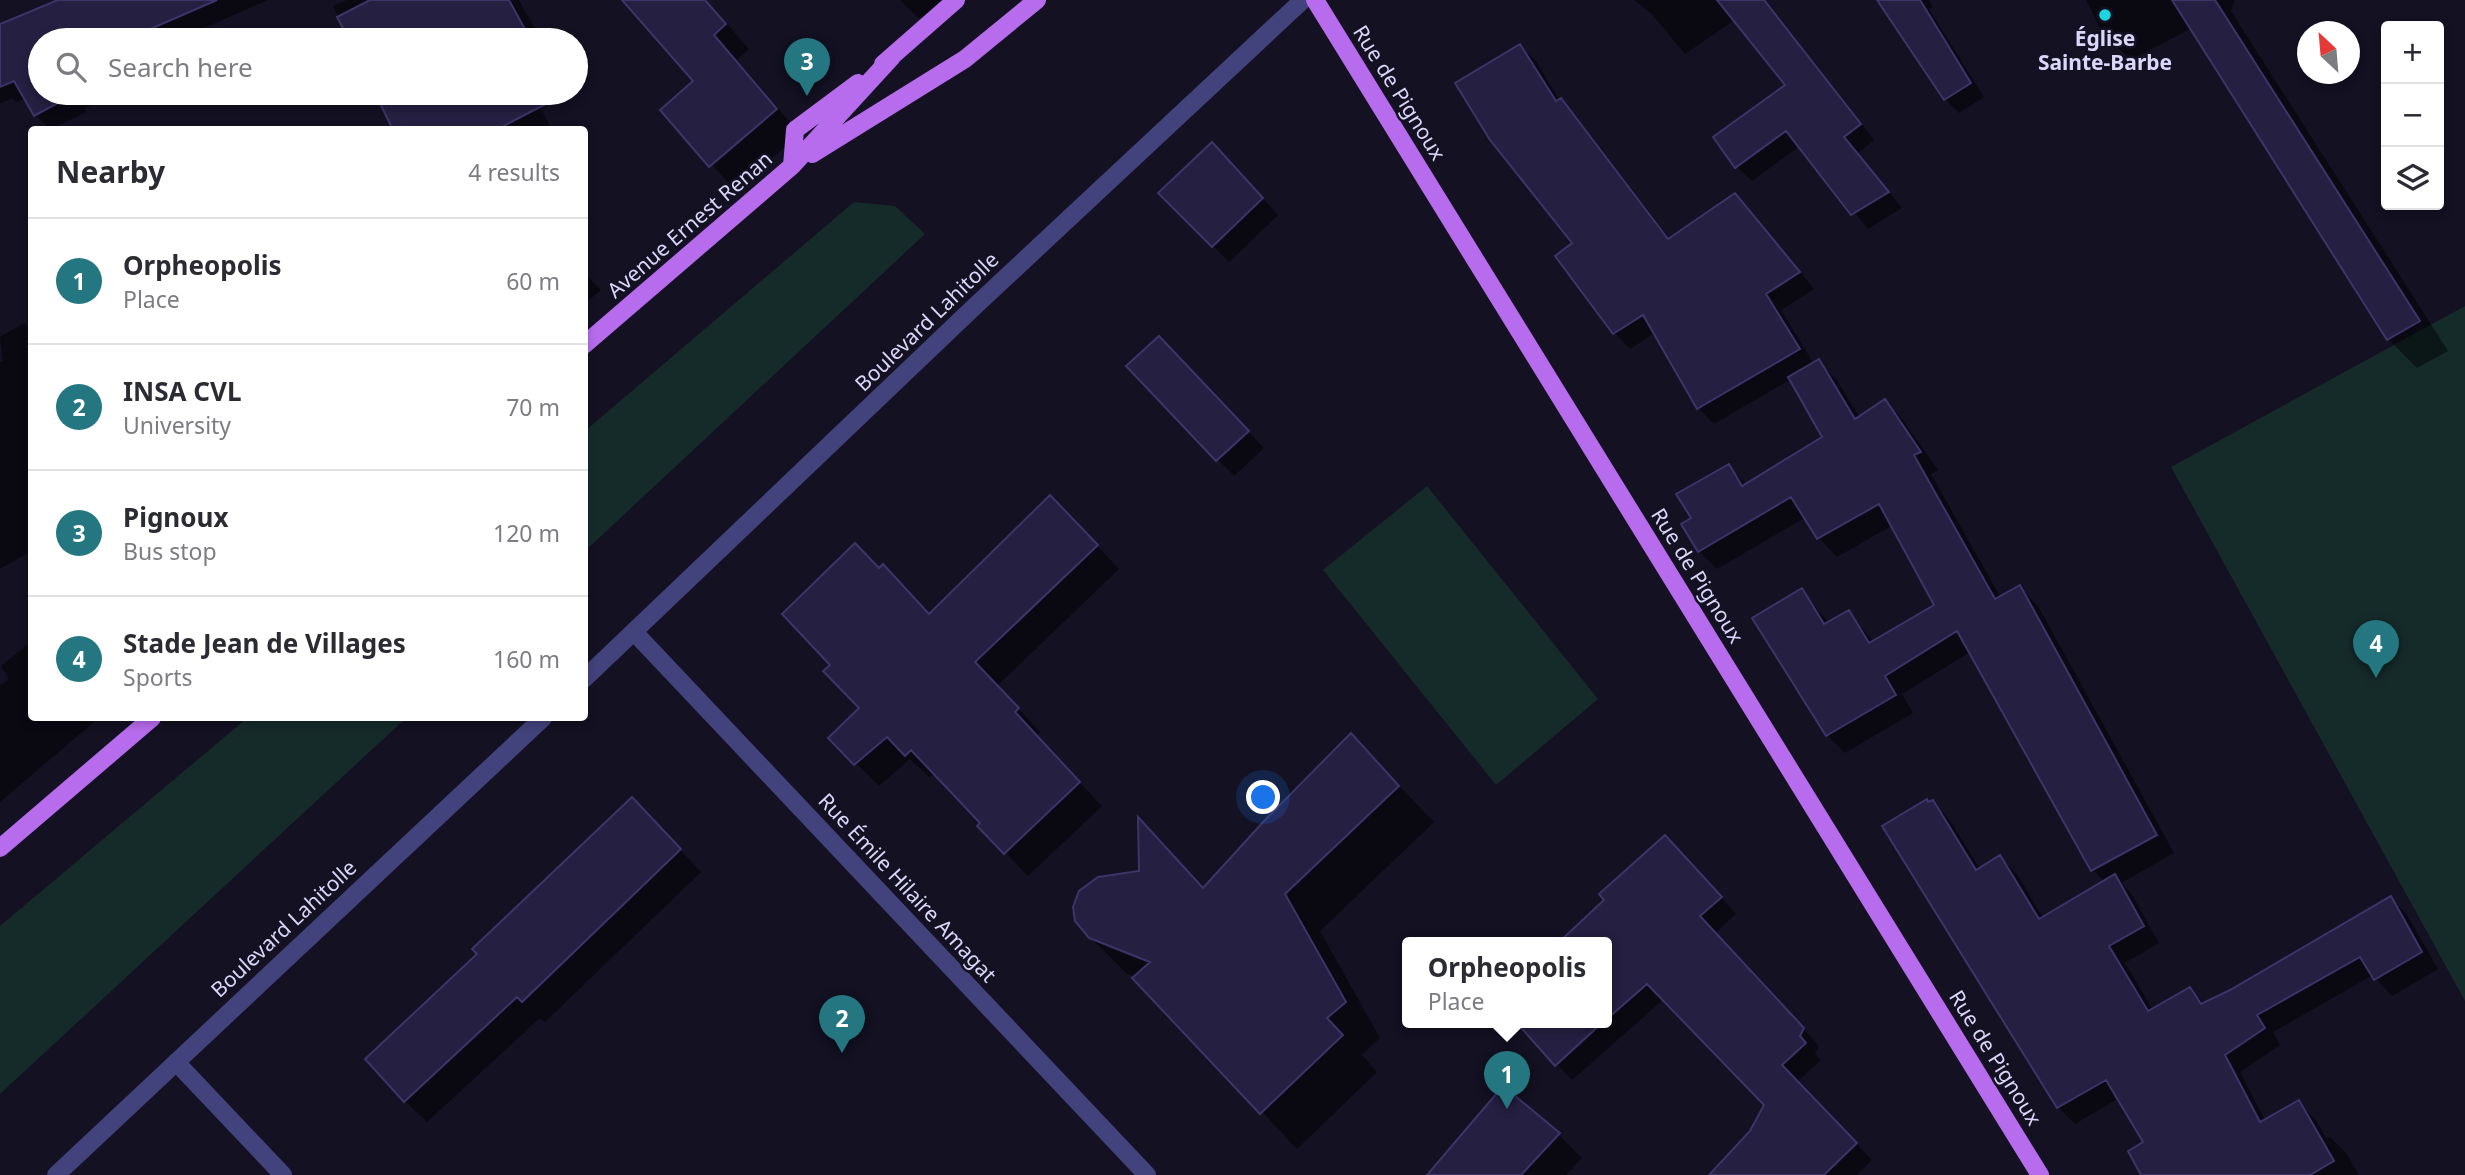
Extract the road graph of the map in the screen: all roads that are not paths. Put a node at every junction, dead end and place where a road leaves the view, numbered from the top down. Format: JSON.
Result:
{"nodes":[{"id":1,"x":956,"y":0,"type":"edge"},
{"id":2,"x":1037,"y":0,"type":"edge"},
{"id":3,"x":1303,"y":0,"type":"edge"},
{"id":4,"x":1315,"y":0,"type":"edge"},
{"id":5,"x":792,"y":166,"type":"junction"},
{"id":6,"x":588,"y":342,"type":"edge"},
{"id":7,"x":635,"y":633,"type":"junction"},
{"id":8,"x":588,"y":675,"type":"edge"},
{"id":9,"x":148,"y":721,"type":"edge"},
{"id":10,"x":541,"y":721,"type":"edge"},
{"id":11,"x":0,"y":848,"type":"edge"},
{"id":12,"x":176,"y":1062,"type":"junction"},
{"id":13,"x":57,"y":1175,"type":"edge"},
{"id":14,"x":283,"y":1175,"type":"edge"},
{"id":15,"x":1147,"y":1175,"type":"edge"},
{"id":16,"x":2040,"y":1175,"type":"edge"}],
"edges":[{"from":1,"to":5,"type":"main road","name":"Avenue Ernest Renan"},
{"from":2,"to":5,"type":"main road","name":"Avenue Ernest Renan"},
{"from":3,"to":7,"type":"street","name":"Boulevard Lahitolle"},
{"from":4,"to":16,"type":"main road","name":"Rue de Pignoux"},
{"from":5,"to":6,"type":"main road","name":"Avenue Ernest Renan"},
{"from":7,"to":8,"type":"street","name":"Boulevard Lahitolle"},
{"from":7,"to":15,"type":"street","name":"Rue Émile Hilaire Amagat"},
{"from":9,"to":11,"type":"main road"},
{"from":10,"to":12,"type":"street","name":"Boulevard Lahitolle"},
{"from":12,"to":13,"type":"street","name":"Boulevard Lahitolle"},
{"from":12,"to":14,"type":"street"}]}
